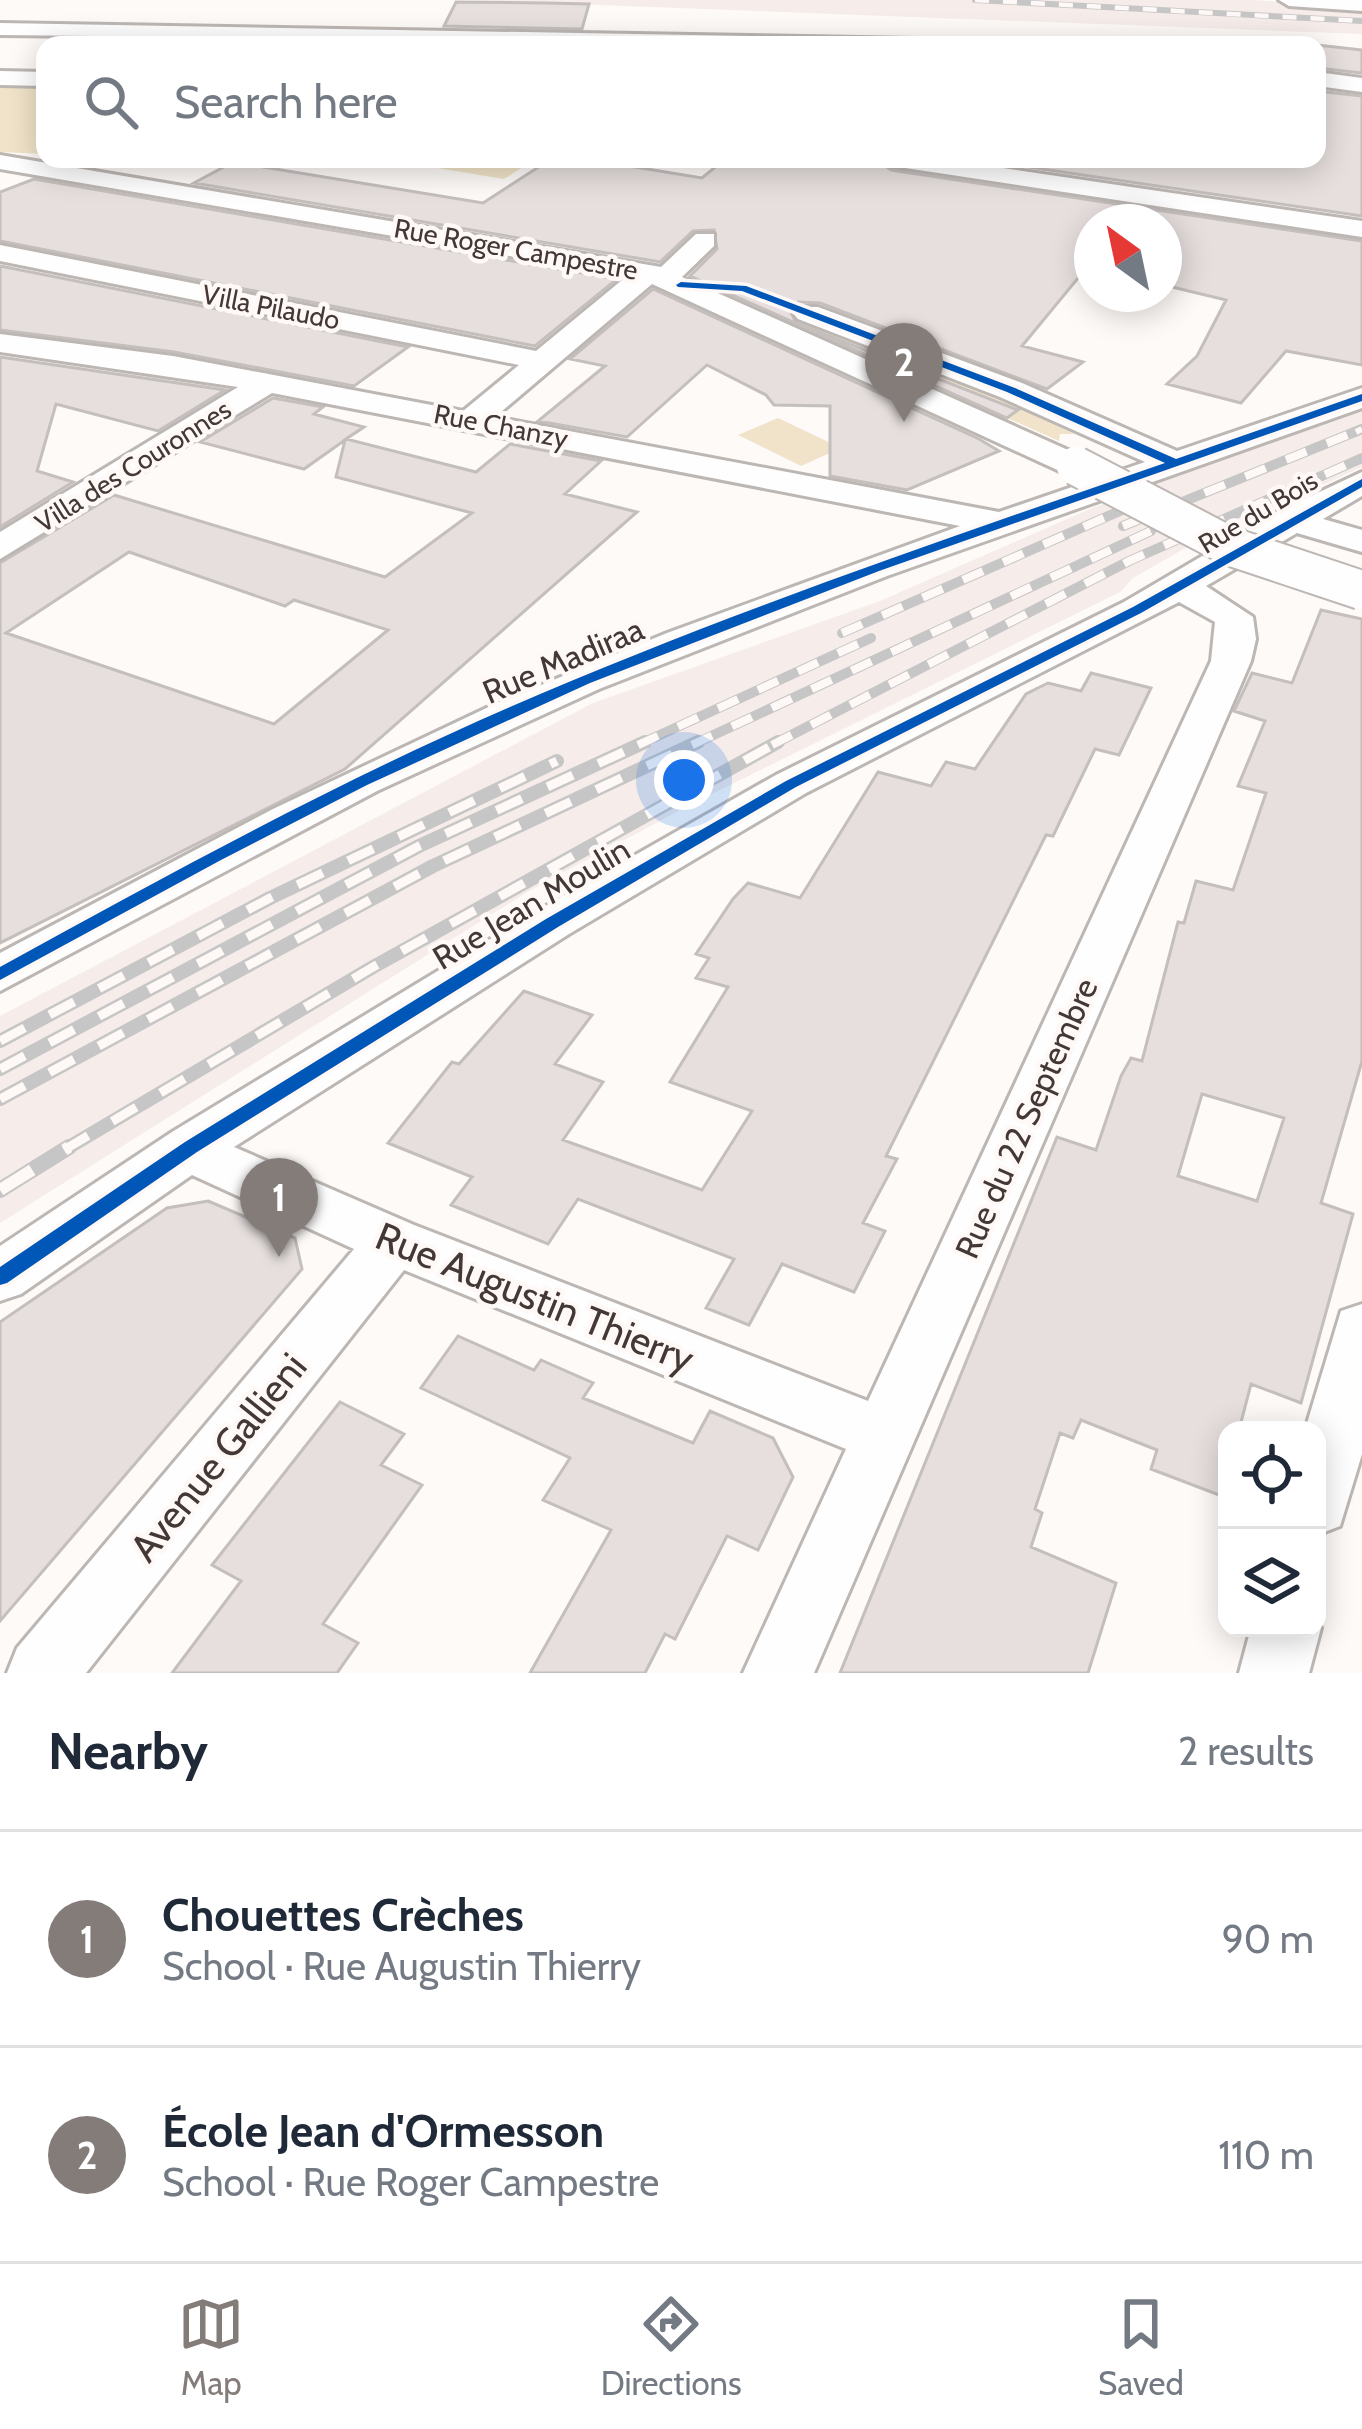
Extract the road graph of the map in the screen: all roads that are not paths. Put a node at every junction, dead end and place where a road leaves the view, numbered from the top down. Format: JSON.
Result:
{"nodes":[{"id":1,"x":1289,"y":0,"type":"edge"},
{"id":2,"x":1362,"y":4,"type":"edge"},
{"id":3,"x":0,"y":29,"type":"edge"},
{"id":4,"x":472,"y":36,"type":"edge"},
{"id":5,"x":0,"y":78,"type":"edge"},
{"id":6,"x":36,"y":79,"type":"edge"},
{"id":7,"x":1326,"y":80,"type":"edge"},
{"id":8,"x":1362,"y":85,"type":"edge"},
{"id":9,"x":0,"y":162,"type":"edge"},
{"id":10,"x":36,"y":163,"type":"edge"},
{"id":11,"x":36,"y":167,"type":"edge"},
{"id":12,"x":79,"y":168,"type":"edge"},
{"id":13,"x":952,"y":168,"type":"edge"},
{"id":14,"x":0,"y":176,"type":"edge"},
{"id":15,"x":1362,"y":229,"type":"edge"},
{"id":16,"x":705,"y":240,"type":"dead end"},
{"id":17,"x":0,"y":253,"type":"edge"},
{"id":18,"x":665,"y":278,"type":"junction"},
{"id":19,"x":4,"y":347,"type":"edge"},
{"id":20,"x":542,"y":362,"type":"junction"},
{"id":21,"x":266,"y":384,"type":"junction"},
{"id":22,"x":1362,"y":397,"type":"edge"},
{"id":23,"x":472,"y":420,"type":"junction"},
{"id":24,"x":1177,"y":464,"type":"junction"},
{"id":25,"x":1362,"y":482,"type":"edge"},
{"id":26,"x":1290,"y":520,"type":"junction"},
{"id":27,"x":999,"y":524,"type":"junction"},
{"id":28,"x":1362,"y":541,"type":"edge"},
{"id":29,"x":0,"y":548,"type":"edge"},
{"id":30,"x":1180,"y":587,"type":"junction"},
{"id":31,"x":1361,"y":590,"type":"edge"},
{"id":32,"x":0,"y":974,"type":"edge"},
{"id":33,"x":190,"y":1147,"type":"junction"},
{"id":34,"x":394,"y":1241,"type":"junction"},
{"id":35,"x":0,"y":1277,"type":"edge"},
{"id":36,"x":1362,"y":1329,"type":"edge"},
{"id":37,"x":884,"y":1436,"type":"junction"},
{"id":38,"x":1326,"y":1470,"type":"edge"},
{"id":39,"x":1284,"y":1637,"type":"edge"},
{"id":40,"x":42,"y":1673,"type":"edge"},
{"id":41,"x":778,"y":1673,"type":"edge"},
{"id":42,"x":1274,"y":1673,"type":"edge"}],
"edges":[{"from":1,"to":2,"type":"street"},
{"from":3,"to":4,"type":"street"},
{"from":5,"to":6,"type":"street"},
{"from":7,"to":8,"type":"street"},
{"from":9,"to":10,"type":"street","name":"Rue Roger Campestre"},
{"from":11,"to":14,"type":"street"},
{"from":12,"to":18,"type":"street","name":"Rue Roger Campestre"},
{"from":13,"to":15,"type":"street"},
{"from":16,"to":18,"type":"street"},
{"from":17,"to":20,"type":"street","name":"Villa Pilaudo"},
{"from":18,"to":20,"type":"street"},
{"from":18,"to":24,"type":"street"},
{"from":18,"to":31,"type":"street","name":"Rue Roger Campestre","bridge":true},
{"from":19,"to":21,"type":"street","name":"Rue Chanzy"},
{"from":20,"to":23,"type":"street"},
{"from":21,"to":23,"type":"street","name":"Rue Chanzy"},
{"from":21,"to":29,"type":"street","name":"Villa des Couronnes"},
{"from":22,"to":24,"type":"street","name":"Rue Madiraa"},
{"from":23,"to":27,"type":"street","name":"Rue Chanzy"},
{"from":24,"to":27,"type":"street","name":"Rue Madiraa"},
{"from":25,"to":26,"type":"street","name":"Rue du Bois"},
{"from":26,"to":28,"type":"street"},
{"from":26,"to":30,"type":"street","name":"Rue du Bois"},
{"from":27,"to":32,"type":"street","name":"Rue Madiraa"},
{"from":30,"to":33,"type":"street","name":"Rue Jean Moulin"},
{"from":30,"to":37,"type":"street","name":"Rue du 22 Septembre"},
{"from":33,"to":34,"type":"street","name":"Rue Augustin Thierry"},
{"from":33,"to":35,"type":"street","name":"Rue Jean Moulin"},
{"from":34,"to":37,"type":"street","name":"Rue Augustin Thierry"},
{"from":34,"to":40,"type":"street","name":"Avenue Gallieni"},
{"from":36,"to":38,"type":"street"},
{"from":37,"to":41,"type":"street","name":"Rue du 22 Septembre"},
{"from":39,"to":42,"type":"street"}]}
